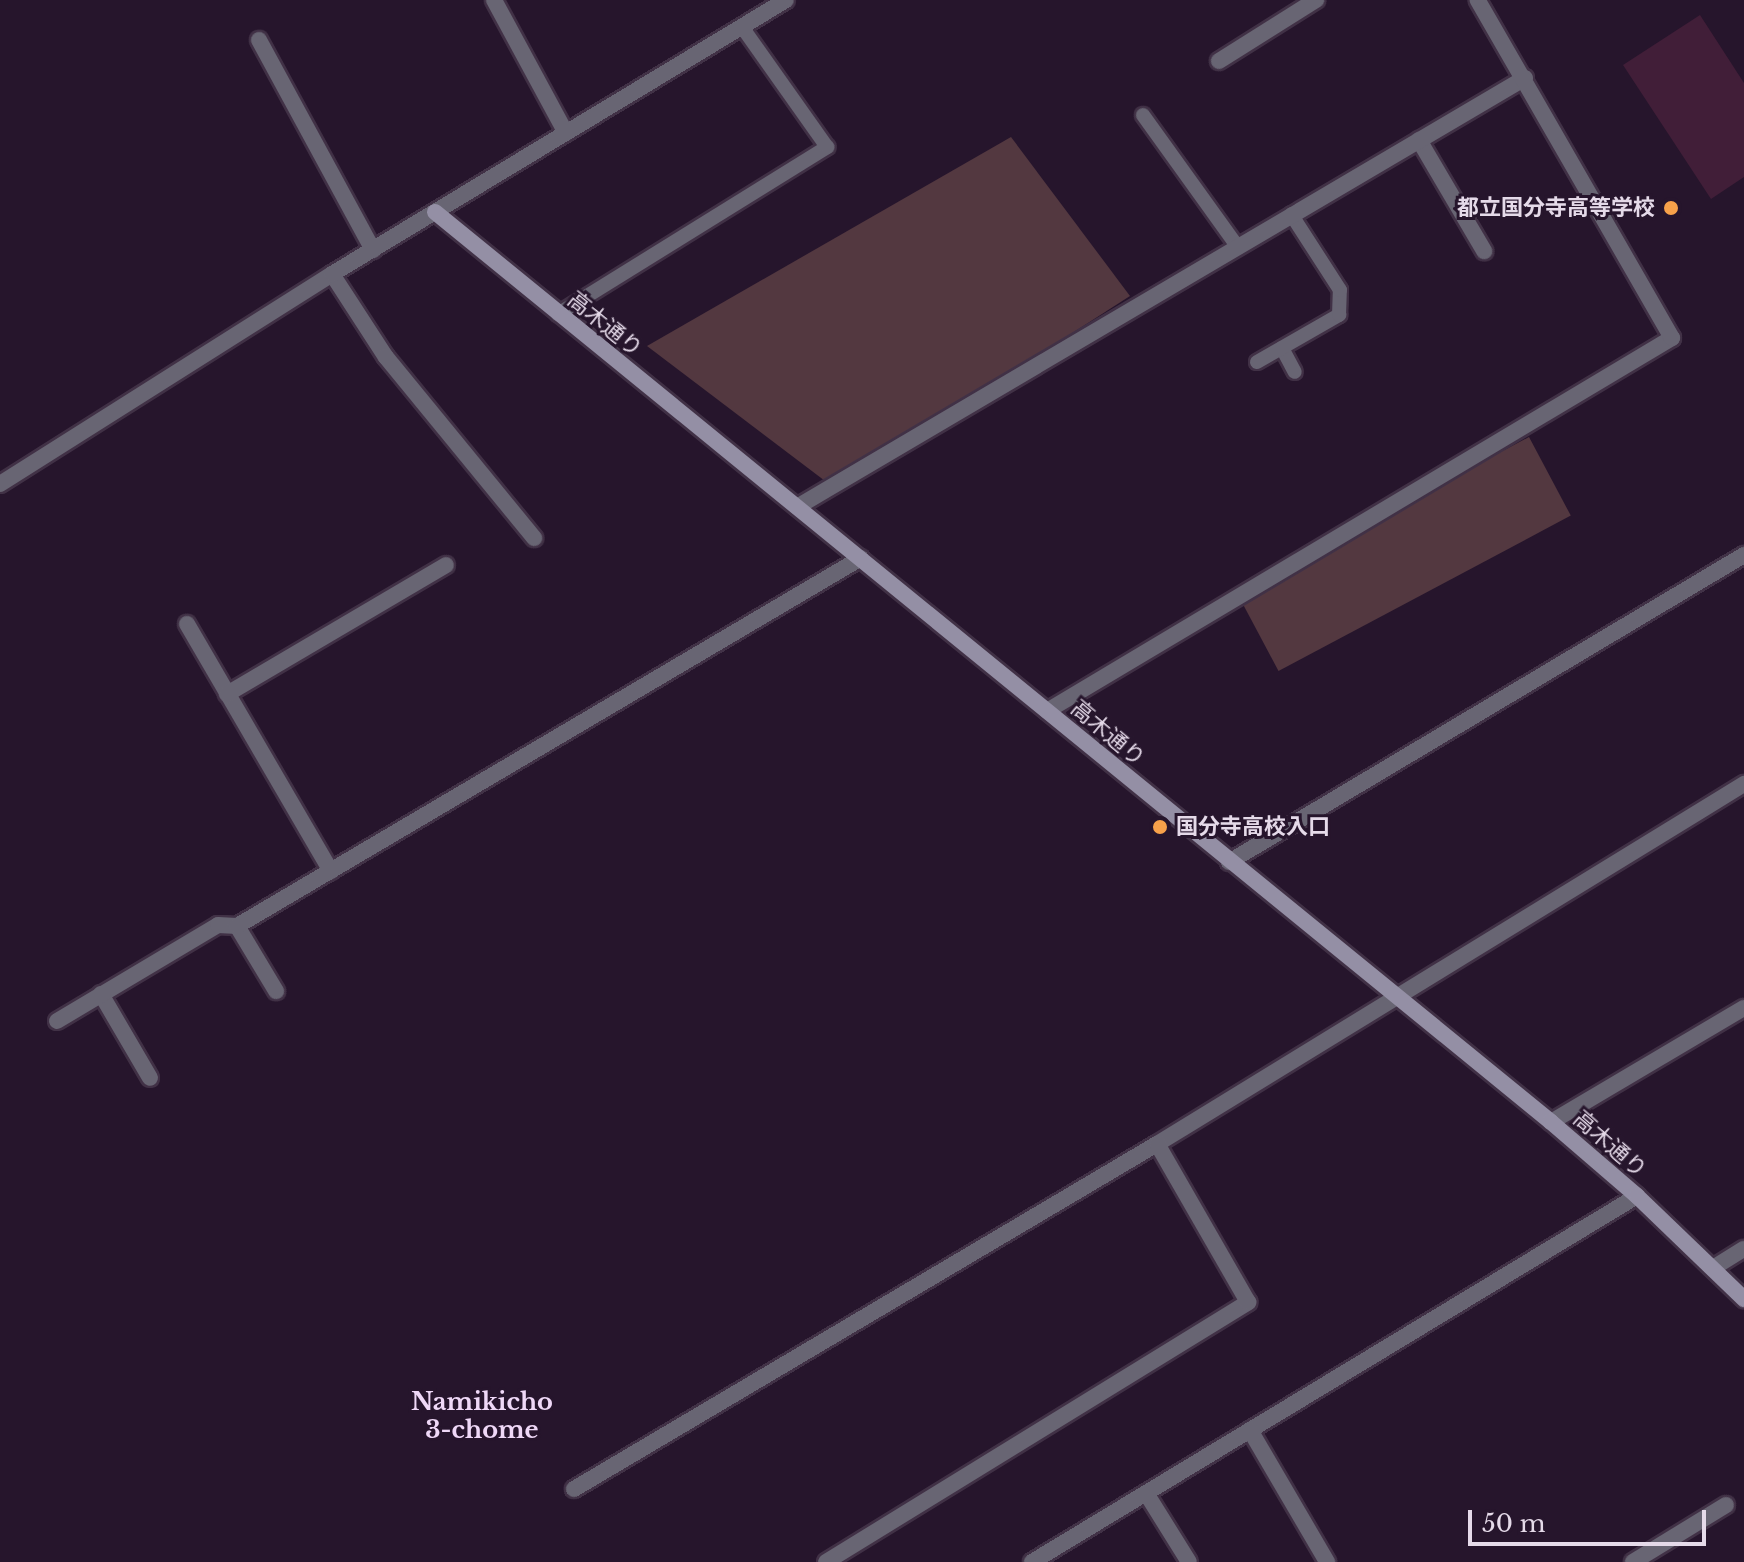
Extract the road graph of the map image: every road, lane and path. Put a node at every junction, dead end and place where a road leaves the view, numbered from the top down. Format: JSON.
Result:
{"nodes":[{"id":1,"x":494,"y":0,"type":"edge"},
{"id":2,"x":786,"y":0,"type":"edge"},
{"id":3,"x":1316,"y":0,"type":"edge"},
{"id":4,"x":1478,"y":0,"type":"edge"},
{"id":5,"x":742,"y":27,"type":"junction"},
{"id":6,"x":259,"y":40,"type":"dead end"},
{"id":7,"x":1219,"y":61,"type":"dead end"},
{"id":8,"x":1525,"y":78,"type":"junction"},
{"id":9,"x":1143,"y":115,"type":"dead end"},
{"id":10,"x":566,"y":133,"type":"junction"},
{"id":11,"x":1419,"y":140,"type":"junction"},
{"id":12,"x":435,"y":212,"type":"junction"},
{"id":13,"x":1291,"y":214,"type":"junction"},
{"id":14,"x":1238,"y":247,"type":"junction"},
{"id":15,"x":373,"y":250,"type":"junction"},
{"id":16,"x":1484,"y":251,"type":"dead end"},
{"id":17,"x":332,"y":274,"type":"junction"},
{"id":18,"x":558,"y":314,"type":"junction"},
{"id":19,"x":1282,"y":348,"type":"junction"},
{"id":20,"x":1257,"y":362,"type":"dead end"},
{"id":21,"x":1295,"y":372,"type":"dead end"},
{"id":22,"x":0,"y":484,"type":"edge"},
{"id":23,"x":797,"y":507,"type":"junction"},
{"id":24,"x":534,"y":538,"type":"dead end"},
{"id":25,"x":1744,"y":555,"type":"edge"},
{"id":26,"x":861,"y":558,"type":"junction"},
{"id":27,"x":446,"y":565,"type":"dead end"},
{"id":28,"x":187,"y":624,"type":"dead end"},
{"id":29,"x":227,"y":694,"type":"junction"},
{"id":30,"x":1047,"y":711,"type":"junction"},
{"id":31,"x":1744,"y":784,"type":"edge"},
{"id":32,"x":1229,"y":862,"type":"junction"},
{"id":33,"x":331,"y":871,"type":"junction"},
{"id":34,"x":237,"y":926,"type":"junction"},
{"id":35,"x":276,"y":991,"type":"dead end"},
{"id":36,"x":101,"y":994,"type":"junction"},
{"id":37,"x":1394,"y":996,"type":"junction"},
{"id":38,"x":1744,"y":1008,"type":"edge"},
{"id":39,"x":57,"y":1021,"type":"dead end"},
{"id":40,"x":150,"y":1078,"type":"dead end"},
{"id":41,"x":1551,"y":1122,"type":"junction"},
{"id":42,"x":1157,"y":1144,"type":"junction"},
{"id":43,"x":1637,"y":1196,"type":"junction"},
{"id":44,"x":1744,"y":1249,"type":"edge"},
{"id":45,"x":1713,"y":1268,"type":"junction"},
{"id":46,"x":1744,"y":1299,"type":"edge"},
{"id":47,"x":1250,"y":1430,"type":"junction"},
{"id":48,"x":574,"y":1489,"type":"dead end"},
{"id":49,"x":1146,"y":1493,"type":"junction"},
{"id":50,"x":1726,"y":1505,"type":"dead end"},
{"id":51,"x":826,"y":1562,"type":"edge"},
{"id":52,"x":1032,"y":1562,"type":"edge"},
{"id":53,"x":1189,"y":1562,"type":"edge"},
{"id":54,"x":1327,"y":1562,"type":"edge"},
{"id":55,"x":1633,"y":1562,"type":"edge"}],
"edges":[{"from":1,"to":10,"type":"street"},
{"from":2,"to":5,"type":"street"},
{"from":3,"to":7,"type":"street"},
{"from":4,"to":8,"type":"street"},
{"from":5,"to":10,"type":"street"},
{"from":5,"to":18,"type":"lane"},
{"from":6,"to":15,"type":"street"},
{"from":8,"to":11,"type":"street"},
{"from":8,"to":30,"type":"street"},
{"from":9,"to":14,"type":"lane"},
{"from":10,"to":12,"type":"street"},
{"from":11,"to":13,"type":"street"},
{"from":11,"to":16,"type":"street"},
{"from":12,"to":15,"type":"street"},
{"from":12,"to":18,"type":"street","name":"高木通り"},
{"from":13,"to":14,"type":"street"},
{"from":13,"to":19,"type":"lane"},
{"from":14,"to":23,"type":"street"},
{"from":15,"to":17,"type":"street"},
{"from":17,"to":22,"type":"street"},
{"from":17,"to":24,"type":"street"},
{"from":18,"to":23,"type":"street","name":"高木通り"},
{"from":19,"to":20,"type":"lane"},
{"from":19,"to":21,"type":"lane"},
{"from":23,"to":26,"type":"street","name":"高木通り"},
{"from":25,"to":32,"type":"street"},
{"from":26,"to":30,"type":"street","name":"高木通り"},
{"from":26,"to":33,"type":"street"},
{"from":27,"to":29,"type":"street"},
{"from":28,"to":29,"type":"street"},
{"from":29,"to":33,"type":"street"},
{"from":30,"to":32,"type":"street","name":"高木通り"},
{"from":31,"to":37,"type":"street"},
{"from":32,"to":37,"type":"street","name":"高木通り"},
{"from":33,"to":34,"type":"street"},
{"from":34,"to":35,"type":"street"},
{"from":34,"to":36,"type":"street"},
{"from":36,"to":39,"type":"street"},
{"from":36,"to":40,"type":"street"},
{"from":37,"to":41,"type":"street","name":"高木通り"},
{"from":37,"to":42,"type":"street"},
{"from":38,"to":41,"type":"street"},
{"from":41,"to":43,"type":"street","name":"高木通り"},
{"from":42,"to":48,"type":"street"},
{"from":42,"to":51,"type":"street"},
{"from":43,"to":45,"type":"street","name":"高木通り"},
{"from":43,"to":47,"type":"street"},
{"from":44,"to":45,"type":"street"},
{"from":45,"to":46,"type":"street","name":"高木通り"},
{"from":47,"to":49,"type":"street"},
{"from":47,"to":54,"type":"street"},
{"from":49,"to":52,"type":"street"},
{"from":49,"to":53,"type":"street"},
{"from":50,"to":55,"type":"street"}]}
